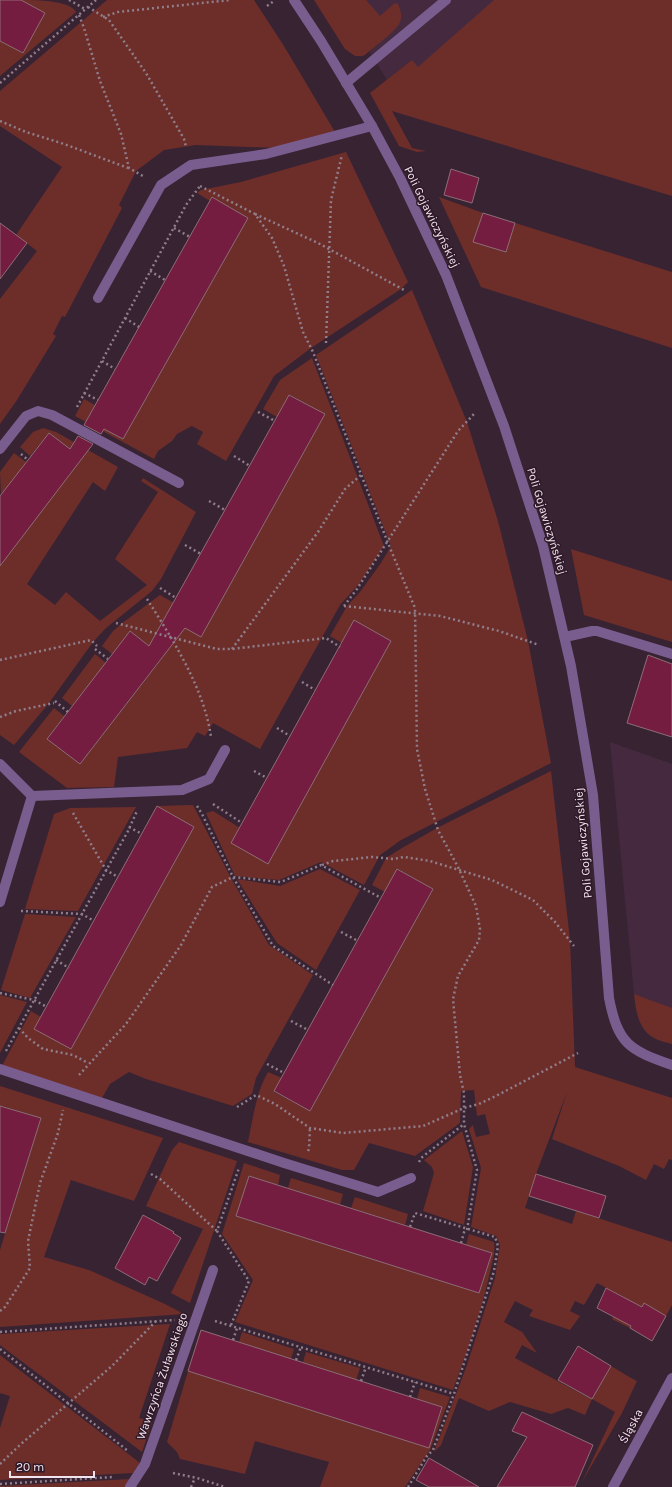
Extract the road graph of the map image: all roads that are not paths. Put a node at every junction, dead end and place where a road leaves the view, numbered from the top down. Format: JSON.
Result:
{"nodes":[{"id":1,"x":294,"y":0,"type":"edge"},
{"id":2,"x":446,"y":0,"type":"edge"},
{"id":3,"x":346,"y":83,"type":"junction"},
{"id":4,"x":372,"y":126,"type":"junction"},
{"id":5,"x":98,"y":298,"type":"dead end"},
{"id":6,"x":0,"y":449,"type":"edge"},
{"id":7,"x":179,"y":483,"type":"dead end"},
{"id":8,"x":565,"y":637,"type":"junction"},
{"id":9,"x":672,"y":654,"type":"edge"},
{"id":10,"x":225,"y":750,"type":"dead end"},
{"id":11,"x":0,"y":764,"type":"edge"},
{"id":12,"x":32,"y":796,"type":"junction"},
{"id":13,"x":0,"y":902,"type":"edge"},
{"id":14,"x":672,"y":1065,"type":"edge"},
{"id":15,"x":0,"y":1069,"type":"edge"},
{"id":16,"x":411,"y":1178,"type":"road end"},
{"id":17,"x":213,"y":1270,"type":"dead end"},
{"id":18,"x":672,"y":1378,"type":"edge"},
{"id":19,"x":130,"y":1487,"type":"edge"},
{"id":20,"x":613,"y":1487,"type":"edge"}],
"edges":[{"from":1,"to":3,"type":"street","name":"Poli Gojawiczyńskiej"},
{"from":2,"to":3,"type":"street"},
{"from":3,"to":4,"type":"street","name":"Poli Gojawiczyńskiej"},
{"from":4,"to":5,"type":"street"},
{"from":4,"to":8,"type":"street","name":"Poli Gojawiczyńskiej"},
{"from":6,"to":7,"type":"street"},
{"from":8,"to":9,"type":"street"},
{"from":8,"to":14,"type":"street","name":"Poli Gojawiczyńskiej"},
{"from":10,"to":12,"type":"street"},
{"from":11,"to":12,"type":"street"},
{"from":12,"to":13,"type":"street"},
{"from":15,"to":16,"type":"street"},
{"from":17,"to":19,"type":"street","name":"Wawrzyńca Żuławskiego"},
{"from":18,"to":20,"type":"street","name":"Śląska"}]}
